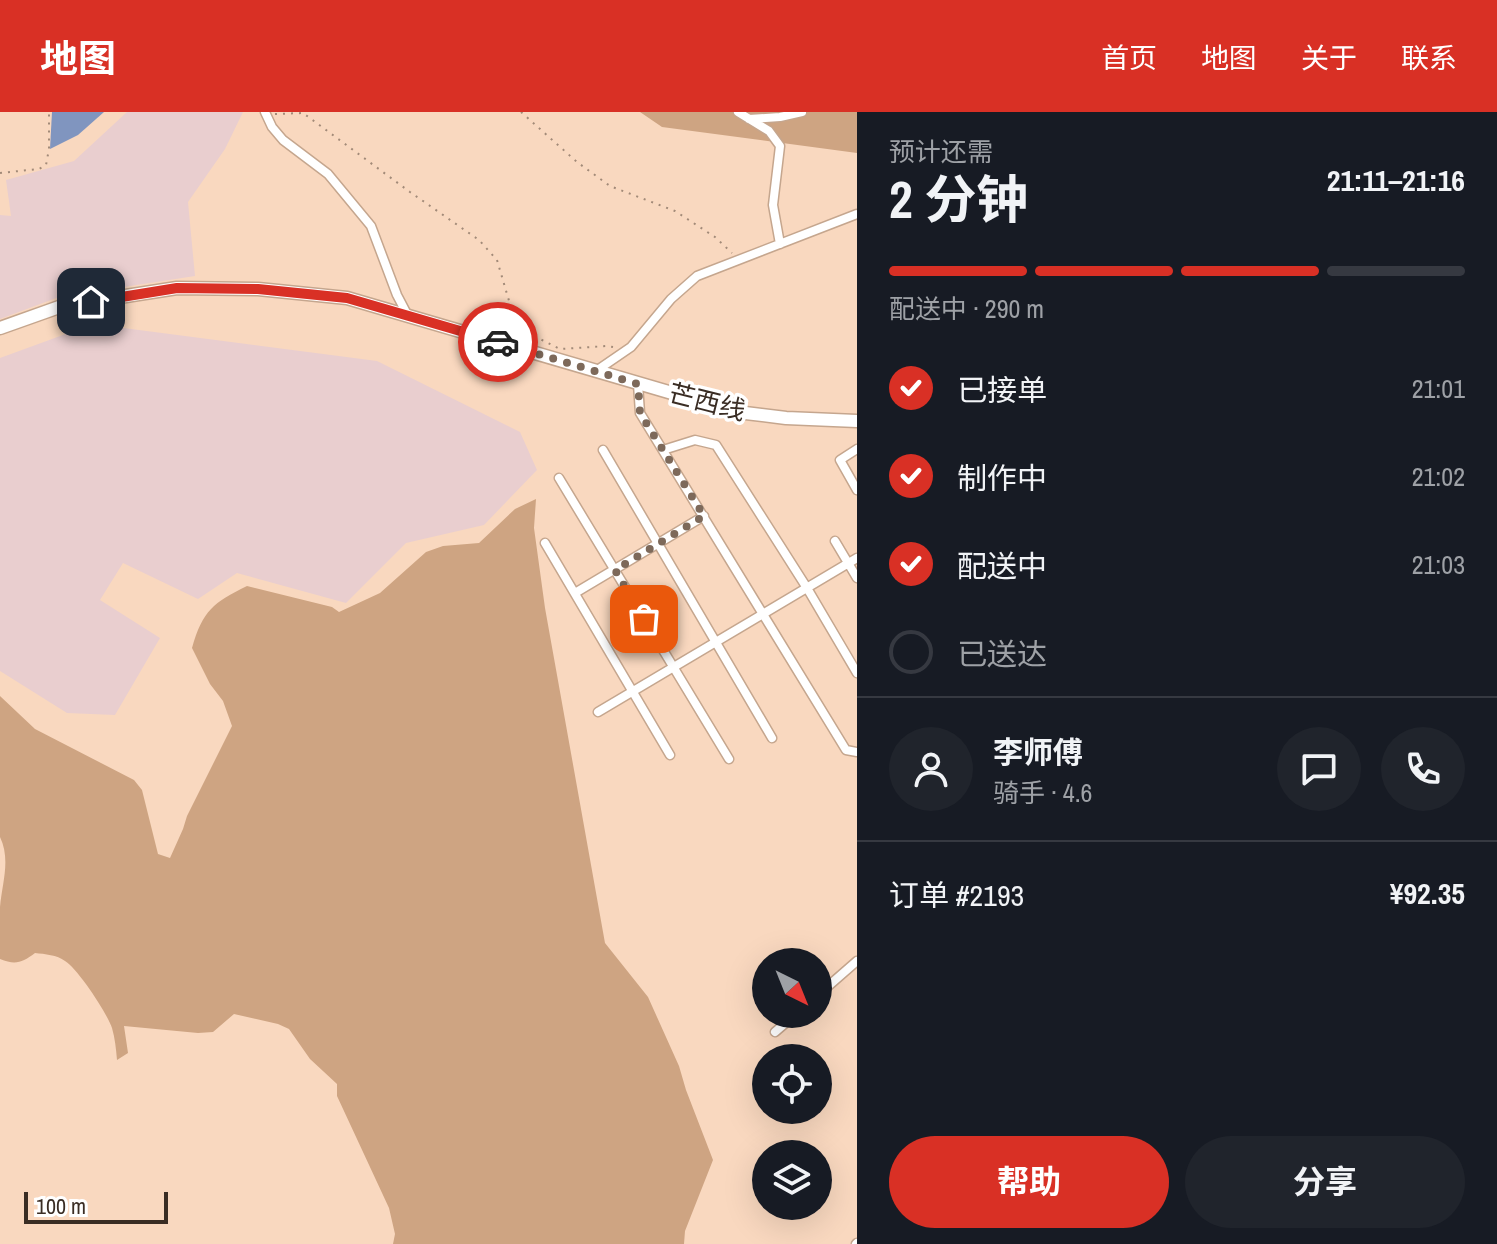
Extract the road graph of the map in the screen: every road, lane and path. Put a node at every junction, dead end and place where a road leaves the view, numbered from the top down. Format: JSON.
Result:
{"nodes":[{"id":1,"x":49,"y":112,"type":"edge"},
{"id":2,"x":521,"y":112,"type":"edge"},
{"id":3,"x":738,"y":112,"type":"edge"},
{"id":4,"x":802,"y":112,"type":"edge"},
{"id":5,"x":265,"y":113,"type":"edge"},
{"id":6,"x":749,"y":119,"type":"junction"},
{"id":7,"x":0,"y":173,"type":"edge"},
{"id":8,"x":857,"y":214,"type":"edge"},
{"id":9,"x":780,"y":244,"type":"junction"},
{"id":10,"x":739,"y":260,"type":"junction"},
{"id":11,"x":408,"y":316,"type":"junction"},
{"id":12,"x":0,"y":328,"type":"edge"},
{"id":13,"x":626,"y":350,"type":"junction"},
{"id":14,"x":596,"y":371,"type":"junction"},
{"id":15,"x":638,"y":384,"type":"junction"},
{"id":16,"x":857,"y":421,"type":"edge"},
{"id":17,"x":857,"y":449,"type":"edge"},
{"id":18,"x":603,"y":450,"type":"dead end"},
{"id":19,"x":663,"y":450,"type":"junction"},
{"id":20,"x":559,"y":478,"type":"dead end"},
{"id":21,"x":857,"y":490,"type":"edge"},
{"id":22,"x":704,"y":516,"type":"junction"},
{"id":23,"x":835,"y":541,"type":"dead end"},
{"id":24,"x":545,"y":543,"type":"dead end"},
{"id":25,"x":658,"y":543,"type":"junction"},
{"id":26,"x":857,"y":558,"type":"edge"},
{"id":27,"x":848,"y":563,"type":"junction"},
{"id":28,"x":615,"y":570,"type":"junction"},
{"id":29,"x":857,"y":578,"type":"edge"},
{"id":30,"x":807,"y":588,"type":"junction"},
{"id":31,"x":575,"y":593,"type":"junction"},
{"id":32,"x":763,"y":614,"type":"junction"},
{"id":33,"x":715,"y":642,"type":"junction"},
{"id":34,"x":674,"y":667,"type":"junction"},
{"id":35,"x":857,"y":673,"type":"edge"},
{"id":36,"x":633,"y":691,"type":"junction"},
{"id":37,"x":598,"y":712,"type":"dead end"},
{"id":38,"x":772,"y":738,"type":"dead end"},
{"id":39,"x":857,"y":752,"type":"edge"},
{"id":40,"x":670,"y":755,"type":"dead end"},
{"id":41,"x":729,"y":759,"type":"dead end"},
{"id":42,"x":857,"y":961,"type":"edge"},
{"id":43,"x":832,"y":983,"type":"edge"},
{"id":44,"x":780,"y":1028,"type":"edge"},
{"id":45,"x":775,"y":1032,"type":"dead end"}],
"edges":[{"from":1,"to":7,"type":"path"},
{"from":2,"to":10,"type":"path"},
{"from":3,"to":6,"type":"street"},
{"from":4,"to":6,"type":"street"},
{"from":5,"to":11,"type":"street"},
{"from":5,"to":13,"type":"path"},
{"from":6,"to":9,"type":"street"},
{"from":8,"to":9,"type":"street"},
{"from":9,"to":10,"type":"street"},
{"from":10,"to":13,"type":"street"},
{"from":11,"to":12,"type":"main road","name":"芒西线"},
{"from":11,"to":14,"type":"main road","name":"芒西线"},
{"from":13,"to":14,"type":"street"},
{"from":14,"to":15,"type":"main road","name":"芒西线"},
{"from":15,"to":16,"type":"main road","name":"芒西线"},
{"from":15,"to":19,"type":"street"},
{"from":17,"to":21,"type":"street"},
{"from":18,"to":25,"type":"street"},
{"from":19,"to":22,"type":"street"},
{"from":19,"to":30,"type":"street"},
{"from":20,"to":28,"type":"street"},
{"from":22,"to":25,"type":"street"},
{"from":22,"to":32,"type":"street"},
{"from":23,"to":27,"type":"street"},
{"from":24,"to":31,"type":"street"},
{"from":25,"to":28,"type":"street"},
{"from":25,"to":33,"type":"street"},
{"from":26,"to":27,"type":"street"},
{"from":27,"to":29,"type":"street"},
{"from":27,"to":30,"type":"street"},
{"from":28,"to":31,"type":"street"},
{"from":28,"to":34,"type":"street"},
{"from":30,"to":32,"type":"street"},
{"from":30,"to":35,"type":"street"},
{"from":31,"to":36,"type":"street"},
{"from":32,"to":33,"type":"street"},
{"from":32,"to":39,"type":"street"},
{"from":33,"to":34,"type":"street"},
{"from":33,"to":38,"type":"street"},
{"from":34,"to":36,"type":"street"},
{"from":34,"to":41,"type":"street"},
{"from":36,"to":37,"type":"street"},
{"from":36,"to":40,"type":"street"},
{"from":42,"to":43,"type":"street"},
{"from":44,"to":45,"type":"street"}]}
